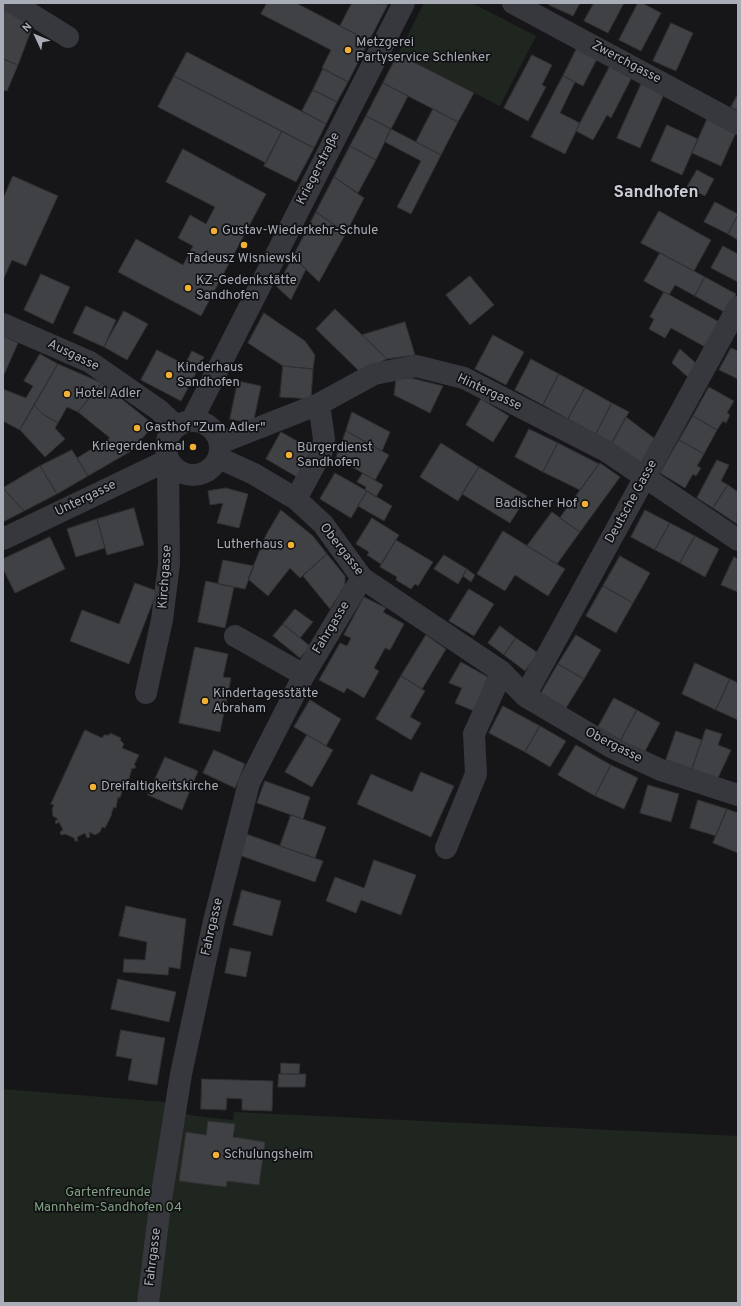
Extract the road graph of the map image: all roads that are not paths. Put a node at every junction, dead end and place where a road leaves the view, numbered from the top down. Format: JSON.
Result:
{"nodes":[{"id":1,"x":13,"y":3,"type":"edge"},
{"id":2,"x":404,"y":3,"type":"edge"},
{"id":3,"x":513,"y":3,"type":"edge"},
{"id":4,"x":68,"y":37,"type":"dead end"},
{"id":5,"x":738,"y":124,"type":"edge"},
{"id":6,"x":738,"y":307,"type":"edge"},
{"id":7,"x":3,"y":324,"type":"edge"},
{"id":8,"x":319,"y":404,"type":"junction"},
{"id":9,"x":184,"y":423,"type":"junction"},
{"id":10,"x":220,"y":451,"type":"junction"},
{"id":11,"x":168,"y":460,"type":"junction"},
{"id":12,"x":644,"y":478,"type":"junction"},
{"id":13,"x":296,"y":499,"type":"junction"},
{"id":14,"x":3,"y":538,"type":"edge"},
{"id":15,"x":738,"y":540,"type":"edge"},
{"id":16,"x":362,"y":578,"type":"junction"},
{"id":17,"x":235,"y":636,"type":"dead end"},
{"id":18,"x":502,"y":672,"type":"junction"},
{"id":19,"x":304,"y":675,"type":"junction"},
{"id":20,"x":146,"y":693,"type":"dead end"},
{"id":21,"x":525,"y":696,"type":"junction"},
{"id":22,"x":738,"y":795,"type":"edge"},
{"id":23,"x":446,"y":848,"type":"dead end"},
{"id":24,"x":148,"y":1303,"type":"edge"}],
"edges":[{"from":1,"to":4,"type":"street"},
{"from":2,"to":9,"type":"street","name":"Kriegerstraße"},
{"from":3,"to":5,"type":"street","name":"Zwerchgasse"},
{"from":6,"to":12,"type":"street","name":"Deutsche Gasse"},
{"from":7,"to":9,"type":"street","name":"Ausgasse"},
{"from":8,"to":10,"type":"street","name":"Hintergasse"},
{"from":8,"to":12,"type":"street","name":"Hintergasse"},
{"from":8,"to":13,"type":"street"},
{"from":9,"to":10,"type":"street"},
{"from":9,"to":11,"type":"street"},
{"from":10,"to":11,"type":"street"},
{"from":10,"to":13,"type":"street","name":"Obergasse"},
{"from":11,"to":14,"type":"street","name":"Untergasse"},
{"from":11,"to":20,"type":"street","name":"Kirchgasse"},
{"from":12,"to":15,"type":"street","name":"Hintergasse"},
{"from":12,"to":21,"type":"street","name":"Deutsche Gasse"},
{"from":13,"to":16,"type":"street","name":"Obergasse"},
{"from":16,"to":18,"type":"street","name":"Obergasse"},
{"from":16,"to":19,"type":"street","name":"Fahrgasse"},
{"from":17,"to":19,"type":"street"},
{"from":18,"to":21,"type":"street","name":"Obergasse"},
{"from":18,"to":23,"type":"street"},
{"from":19,"to":24,"type":"street","name":"Fahrgasse"},
{"from":21,"to":22,"type":"street","name":"Obergasse"}]}
